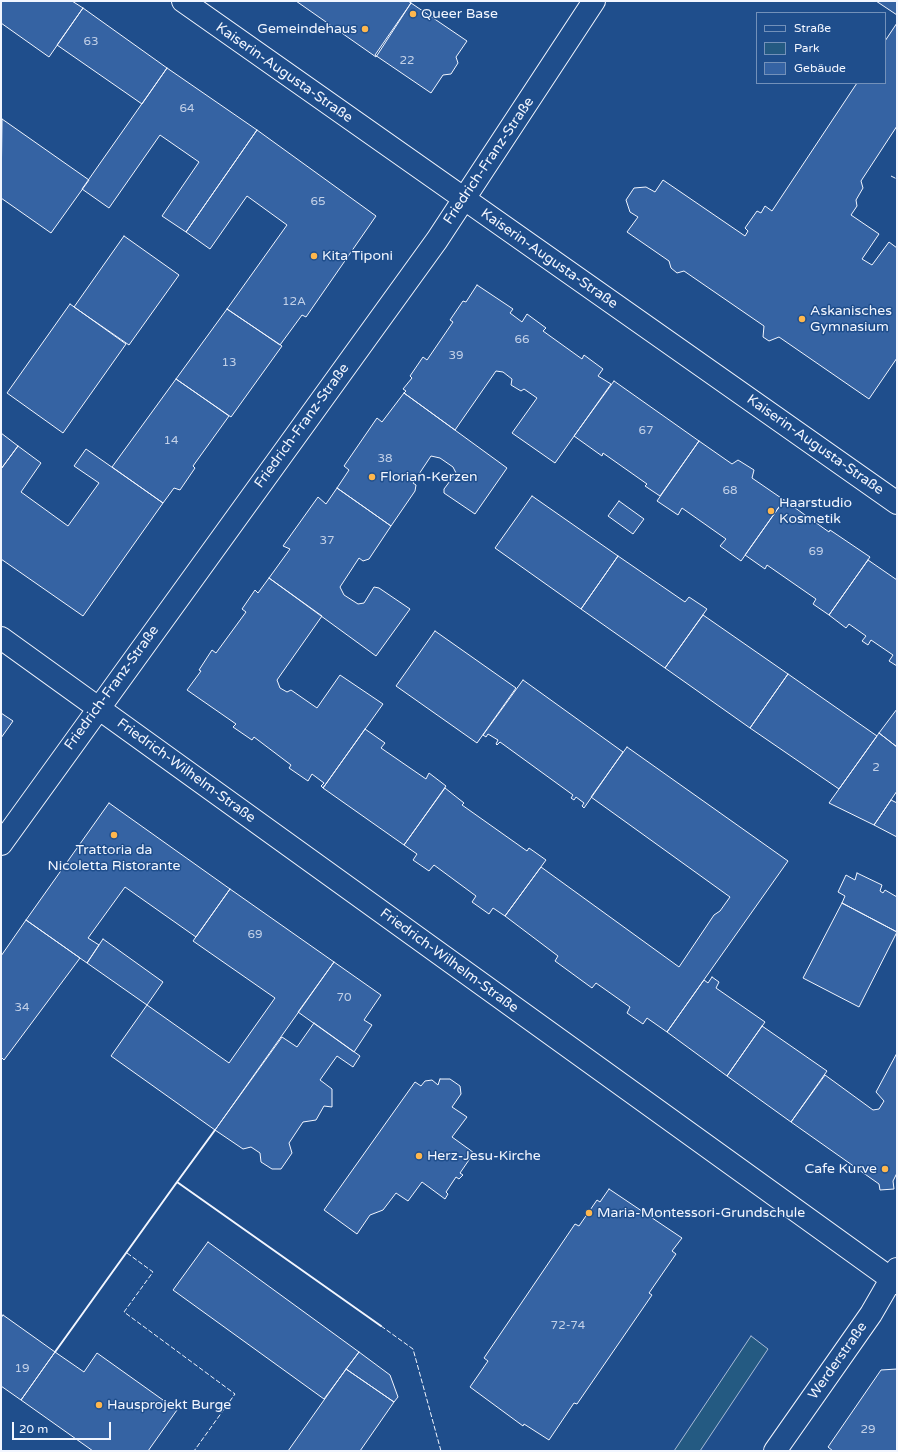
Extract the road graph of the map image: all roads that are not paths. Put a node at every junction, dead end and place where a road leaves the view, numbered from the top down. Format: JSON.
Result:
{"nodes":[{"id":1,"x":183,"y":1,"type":"edge"},
{"id":2,"x":594,"y":1,"type":"edge"},
{"id":3,"x":464,"y":200,"type":"junction"},
{"id":4,"x":897,"y":503,"type":"edge"},
{"id":5,"x":1,"y":638,"type":"edge"},
{"id":6,"x":98,"y":708,"type":"junction"},
{"id":7,"x":1,"y":844,"type":"edge"},
{"id":8,"x":895,"y":1277,"type":"edge"},
{"id":9,"x":775,"y":1451,"type":"edge"}],
"edges":[{"from":1,"to":3,"type":"street","name":"Kaiserin-Augusta-Straße"},
{"from":2,"to":3,"type":"street","name":"Friedrich-Franz-Straße"},
{"from":3,"to":4,"type":"street","name":"Kaiserin-Augusta-Straße"},
{"from":3,"to":6,"type":"street","name":"Friedrich-Franz-Straße"},
{"from":5,"to":6,"type":"street","name":"Friedrich-Wilhelm-Straße"},
{"from":6,"to":7,"type":"street","name":"Friedrich-Franz-Straße"},
{"from":6,"to":8,"type":"street","name":"Friedrich-Wilhelm-Straße"},
{"from":8,"to":9,"type":"street","name":"Werderstraße"}]}
